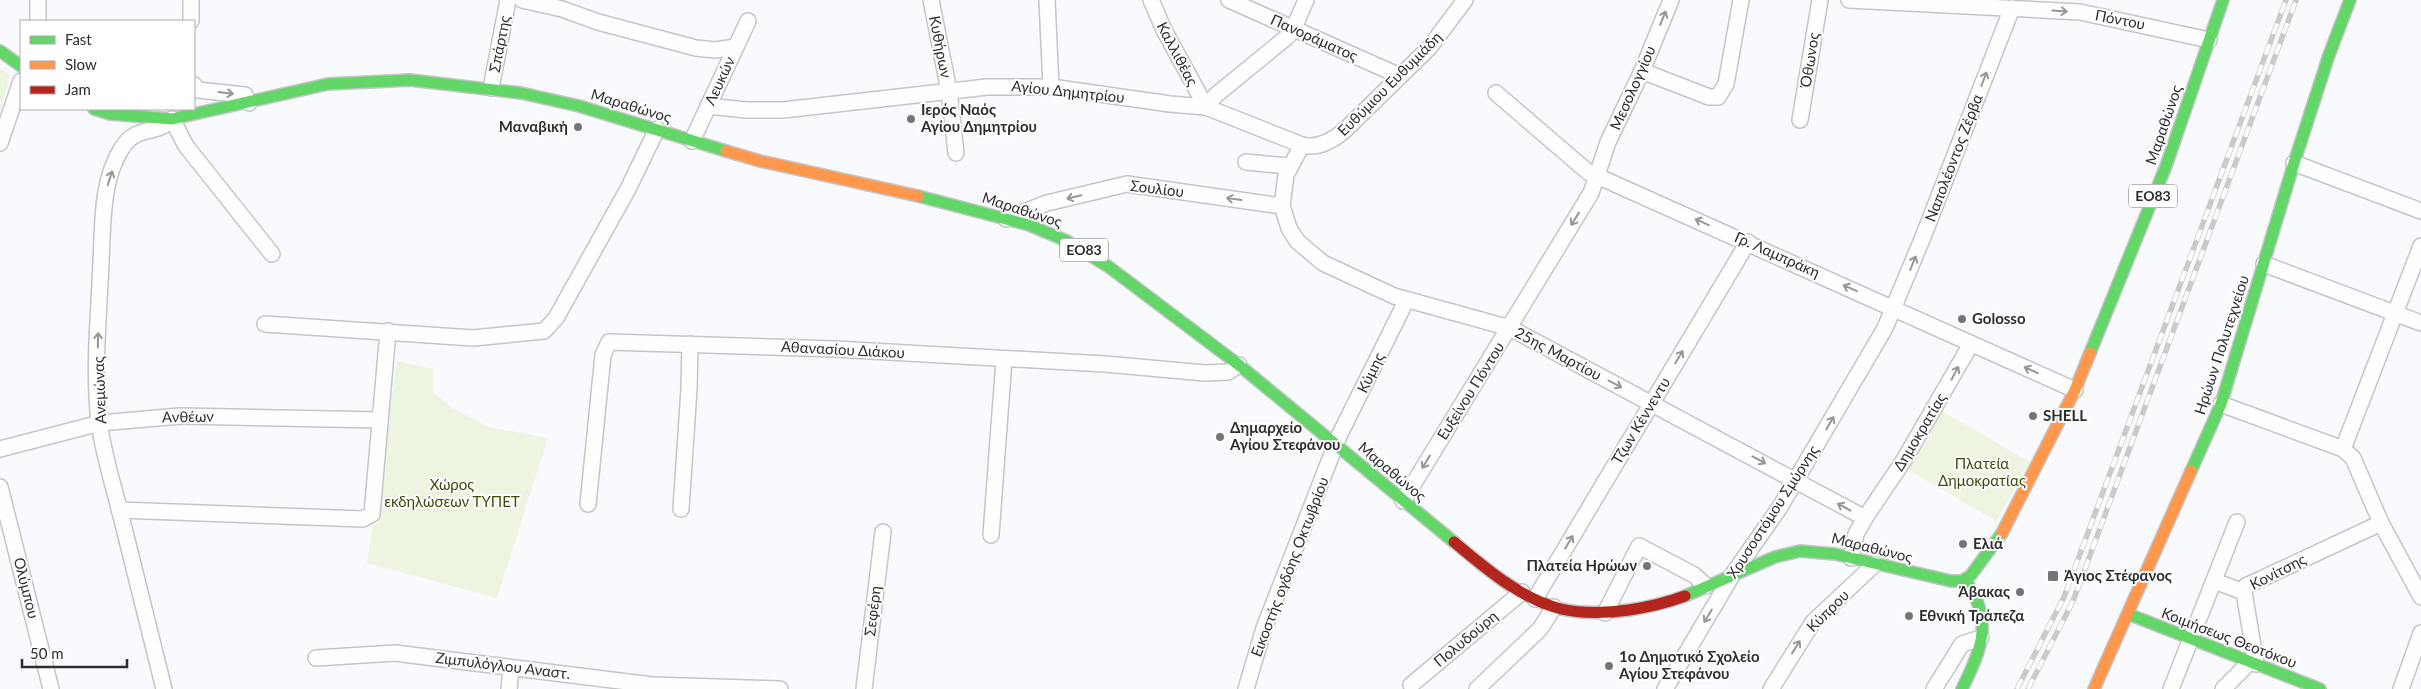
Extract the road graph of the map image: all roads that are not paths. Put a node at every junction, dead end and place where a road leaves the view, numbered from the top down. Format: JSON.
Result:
{"nodes":[{"id":1,"x":38,"y":0,"type":"edge"},
{"id":2,"x":191,"y":0,"type":"edge"},
{"id":3,"x":508,"y":0,"type":"edge"},
{"id":4,"x":522,"y":0,"type":"edge"},
{"id":5,"x":931,"y":0,"type":"edge"},
{"id":6,"x":1047,"y":0,"type":"edge"},
{"id":7,"x":1151,"y":0,"type":"edge"},
{"id":8,"x":1229,"y":0,"type":"edge"},
{"id":9,"x":1306,"y":0,"type":"edge"},
{"id":10,"x":1465,"y":0,"type":"edge"},
{"id":11,"x":1671,"y":0,"type":"edge"},
{"id":12,"x":1741,"y":0,"type":"edge"},
{"id":13,"x":1820,"y":0,"type":"edge"},
{"id":14,"x":1850,"y":0,"type":"edge"},
{"id":15,"x":2223,"y":0,"type":"edge"},
{"id":16,"x":2350,"y":0,"type":"edge"},
{"id":17,"x":2012,"y":8,"type":"junction"},
{"id":18,"x":38,"y":20,"type":"edge"},
{"id":19,"x":191,"y":20,"type":"edge"},
{"id":20,"x":748,"y":21,"type":"dead end"},
{"id":21,"x":1293,"y":30,"type":"junction"},
{"id":22,"x":2209,"y":40,"type":"junction"},
{"id":23,"x":736,"y":47,"type":"junction"},
{"id":24,"x":0,"y":51,"type":"edge"},
{"id":25,"x":20,"y":65,"type":"edge"},
{"id":26,"x":1642,"y":70,"type":"junction"},
{"id":27,"x":1400,"y":76,"type":"junction"},
{"id":28,"x":20,"y":84,"type":"edge"},
{"id":29,"x":195,"y":86,"type":"edge"},
{"id":30,"x":1051,"y":87,"type":"junction"},
{"id":31,"x":491,"y":88,"type":"junction"},
{"id":32,"x":949,"y":91,"type":"junction"},
{"id":33,"x":1496,"y":93,"type":"dead end"},
{"id":34,"x":249,"y":103,"type":"junction"},
{"id":35,"x":708,"y":106,"type":"junction"},
{"id":36,"x":1206,"y":107,"type":"junction"},
{"id":37,"x":97,"y":110,"type":"edge"},
{"id":38,"x":172,"y":119,"type":"junction"},
{"id":39,"x":1800,"y":120,"type":"dead end"},
{"id":40,"x":657,"y":129,"type":"junction"},
{"id":41,"x":692,"y":141,"type":"junction"},
{"id":42,"x":0,"y":143,"type":"edge"},
{"id":43,"x":1302,"y":145,"type":"junction"},
{"id":44,"x":956,"y":153,"type":"dead end"},
{"id":45,"x":1246,"y":162,"type":"dead end"},
{"id":46,"x":2294,"y":163,"type":"junction"},
{"id":47,"x":1289,"y":166,"type":"junction"},
{"id":48,"x":1596,"y":176,"type":"junction"},
{"id":49,"x":1282,"y":206,"type":"junction"},
{"id":50,"x":2421,"y":211,"type":"edge"},
{"id":51,"x":1006,"y":219,"type":"junction"},
{"id":52,"x":1748,"y":242,"type":"junction"},
{"id":53,"x":2421,"y":246,"type":"edge"},
{"id":54,"x":272,"y":254,"type":"dead end"},
{"id":55,"x":2264,"y":264,"type":"junction"},
{"id":56,"x":1406,"y":301,"type":"junction"},
{"id":57,"x":1894,"y":308,"type":"junction"},
{"id":58,"x":2395,"y":313,"type":"junction"},
{"id":59,"x":2421,"y":323,"type":"edge"},
{"id":60,"x":265,"y":324,"type":"dead end"},
{"id":61,"x":1510,"y":328,"type":"junction"},
{"id":62,"x":388,"y":331,"type":"junction"},
{"id":63,"x":690,"y":344,"type":"junction"},
{"id":64,"x":1971,"y":344,"type":"junction"},
{"id":65,"x":1004,"y":359,"type":"junction"},
{"id":66,"x":1240,"y":365,"type":"junction"},
{"id":67,"x":2075,"y":390,"type":"junction"},
{"id":68,"x":1652,"y":403,"type":"junction"},
{"id":69,"x":2221,"y":404,"type":"junction"},
{"id":70,"x":380,"y":420,"type":"junction"},
{"id":71,"x":100,"y":423,"type":"junction"},
{"id":72,"x":1336,"y":445,"type":"junction"},
{"id":73,"x":0,"y":449,"type":"edge"},
{"id":74,"x":2343,"y":449,"type":"junction"},
{"id":75,"x":1796,"y":480,"type":"junction"},
{"id":76,"x":0,"y":487,"type":"edge"},
{"id":77,"x":1403,"y":501,"type":"junction"},
{"id":78,"x":588,"y":504,"type":"dead end"},
{"id":79,"x":680,"y":509,"type":"dead end"},
{"id":80,"x":120,"y":510,"type":"junction"},
{"id":81,"x":1865,"y":518,"type":"junction"},
{"id":82,"x":2237,"y":522,"type":"dead end"},
{"id":83,"x":2381,"y":523,"type":"junction"},
{"id":84,"x":883,"y":532,"type":"dead end"},
{"id":85,"x":991,"y":535,"type":"dead end"},
{"id":86,"x":1851,"y":558,"type":"junction"},
{"id":87,"x":1876,"y":564,"type":"junction"},
{"id":88,"x":1733,"y":574,"type":"junction"},
{"id":89,"x":1965,"y":580,"type":"junction"},
{"id":90,"x":2214,"y":580,"type":"junction"},
{"id":91,"x":1706,"y":586,"type":"junction"},
{"id":92,"x":2244,"y":592,"type":"junction"},
{"id":93,"x":1528,"y":595,"type":"junction"},
{"id":94,"x":2421,"y":597,"type":"edge"},
{"id":95,"x":1554,"y":607,"type":"junction"},
{"id":96,"x":1605,"y":613,"type":"junction"},
{"id":97,"x":2128,"y":614,"type":"junction"},
{"id":98,"x":2421,"y":633,"type":"edge"},
{"id":99,"x":1981,"y":638,"type":"junction"},
{"id":100,"x":2191,"y":639,"type":"junction"},
{"id":101,"x":316,"y":658,"type":"dead end"},
{"id":102,"x":2253,"y":663,"type":"junction"},
{"id":103,"x":511,"y":668,"type":"junction"},
{"id":104,"x":594,"y":683,"type":"edge"},
{"id":105,"x":1411,"y":685,"type":"dead end"},
{"id":106,"x":51,"y":689,"type":"edge"},
{"id":107,"x":164,"y":689,"type":"edge"},
{"id":108,"x":509,"y":689,"type":"edge"},
{"id":109,"x":780,"y":689,"type":"edge"},
{"id":110,"x":864,"y":689,"type":"edge"},
{"id":111,"x":1246,"y":689,"type":"edge"},
{"id":112,"x":1477,"y":689,"type":"edge"},
{"id":113,"x":1665,"y":689,"type":"edge"},
{"id":114,"x":1771,"y":689,"type":"edge"},
{"id":115,"x":1934,"y":689,"type":"edge"},
{"id":116,"x":1962,"y":689,"type":"edge"},
{"id":117,"x":2094,"y":689,"type":"edge"},
{"id":118,"x":2171,"y":689,"type":"edge"},
{"id":119,"x":2223,"y":689,"type":"edge"},
{"id":120,"x":2320,"y":689,"type":"edge"},
{"id":121,"x":2401,"y":689,"type":"edge"}],
"edges":[{"from":1,"to":18,"type":"street"},
{"from":2,"to":19,"type":"street"},
{"from":3,"to":31,"type":"street","name":"Σπάρτης"},
{"from":4,"to":23,"type":"street"},
{"from":5,"to":32,"type":"street","name":"Κυθήρων"},
{"from":6,"to":30,"type":"street"},
{"from":7,"to":36,"type":"street","name":"Καλλιθέας"},
{"from":8,"to":21,"type":"street","name":"Πανοράματος"},
{"from":9,"to":21,"type":"street"},
{"from":10,"to":27,"type":"street","name":"Ευθύμιου Ευθυμιάδη"},
{"from":26,"to":11,"type":"street","name":"Μεσολογγίου","one_way":true},
{"from":12,"to":26,"type":"street"},
{"from":13,"to":39,"type":"street","name":"Όθωνος"},
{"from":14,"to":17,"type":"street","name":"Πόντου"},
{"from":15,"to":22,"type":"main road","name":"Μαραθώνος","number":"ΕΟ83"},
{"from":16,"to":46,"type":"main road","name":"Ηρώων Πολυτεχνείου"},
{"from":17,"to":22,"type":"street","name":"Πόντου","one_way":true},
{"from":57,"to":17,"type":"street","name":"Ναπολέοντος Ζέρβα","one_way":true},
{"from":20,"to":23,"type":"street","name":"Λευκών"},
{"from":21,"to":27,"type":"street","name":"Πανοράματος"},
{"from":21,"to":36,"type":"street"},
{"from":22,"to":67,"type":"main road","name":"Μαραθώνος","number":"ΕΟ83"},
{"from":23,"to":35,"type":"street","name":"Λευκών"},
{"from":24,"to":25,"type":"main road"},
{"from":26,"to":48,"type":"street","name":"Μεσολογγίου"},
{"from":27,"to":43,"type":"street","name":"Ευθύμιου Ευθυμιάδη"},
{"from":28,"to":42,"type":"street"},
{"from":29,"to":34,"type":"street","one_way":true},
{"from":30,"to":32,"type":"street","name":"Αγίου Δημητρίου"},
{"from":30,"to":36,"type":"street","name":"Αγίου Δημητρίου"},
{"from":31,"to":34,"type":"main road","name":"Μαραθώνος","number":"ΕΟ83"},
{"from":31,"to":40,"type":"main road","name":"Μαραθώνος","number":"ΕΟ83"},
{"from":32,"to":35,"type":"street","name":"Αγίου Δημητρίου"},
{"from":32,"to":44,"type":"street","name":"Κυθήρων"},
{"from":33,"to":48,"type":"street","name":"Γρ. Λαμπράκη"},
{"from":34,"to":38,"type":"main road","name":"Μαραθώνος","number":"ΕΟ83"},
{"from":35,"to":41,"type":"street","name":"Λευκών"},
{"from":36,"to":43,"type":"street","name":"Αγίου Δημητρίου"},
{"from":37,"to":38,"type":"main road","name":"Μαραθώνος","number":"ΕΟ83"},
{"from":38,"to":54,"type":"street"},
{"from":71,"to":38,"type":"street","name":"Ανεμώνας","one_way":true},
{"from":40,"to":41,"type":"main road","name":"Μαραθώνος","number":"ΕΟ83"},
{"from":40,"to":62,"type":"street"},
{"from":41,"to":51,"type":"main road","name":"Μαραθώνος","number":"ΕΟ83"},
{"from":43,"to":47,"type":"street","name":"25ης Μαρτίου"},
{"from":45,"to":47,"type":"street"},
{"from":46,"to":50,"type":"street"},
{"from":46,"to":55,"type":"main road","name":"Ηρώων Πολυτεχνείου"},
{"from":47,"to":49,"type":"street","name":"25ης Μαρτίου"},
{"from":52,"to":48,"type":"street","name":"Γρ. Λαμπράκη","one_way":true},
{"from":48,"to":61,"type":"street","name":"Ευξείνου Πόντου","one_way":true},
{"from":49,"to":51,"type":"street","name":"Σουλίου","one_way":true},
{"from":49,"to":56,"type":"street","name":"25ης Μαρτίου"},
{"from":51,"to":66,"type":"main road","name":"Μαραθώνος","number":"ΕΟ83"},
{"from":57,"to":52,"type":"street","name":"Γρ. Λαμπράκη","one_way":true},
{"from":68,"to":52,"type":"street","name":"Τζων Κέννεντυ","one_way":true},
{"from":53,"to":58,"type":"street"},
{"from":55,"to":58,"type":"street"},
{"from":55,"to":69,"type":"main road","name":"Ηρώων Πολυτεχνείου"},
{"from":56,"to":61,"type":"street","name":"25ης Μαρτίου"},
{"from":56,"to":72,"type":"street","name":"Κύμης"},
{"from":57,"to":64,"type":"street","name":"Γρ. Λαμπράκη"},
{"from":75,"to":57,"type":"street","name":"Χρυσοστόμου Σμύρνης","one_way":true},
{"from":58,"to":59,"type":"street"},
{"from":58,"to":74,"type":"street"},
{"from":60,"to":62,"type":"street"},
{"from":61,"to":68,"type":"street","name":"25ης Μαρτίου","one_way":true},
{"from":61,"to":77,"type":"street","name":"Ευξείνου Πόντου","one_way":true},
{"from":62,"to":70,"type":"street"},
{"from":63,"to":65,"type":"street","name":"Αθανασίου Διάκου"},
{"from":63,"to":78,"type":"street","name":"Αθανασίου Διάκου"},
{"from":63,"to":79,"type":"street"},
{"from":67,"to":64,"type":"street","name":"Γρ. Λαμπράκη","one_way":true},
{"from":81,"to":64,"type":"street","name":"Δημοκρατίας","one_way":true},
{"from":65,"to":66,"type":"street","name":"Αθανασίου Διάκου"},
{"from":65,"to":85,"type":"street"},
{"from":66,"to":72,"type":"main road","name":"Μαραθώνος","number":"ΕΟ83"},
{"from":67,"to":89,"type":"main road","name":"Μαραθώνος","number":"ΕΟ83"},
{"from":68,"to":75,"type":"street","name":"25ης Μαρτίου","one_way":true},
{"from":93,"to":68,"type":"street","name":"Τζων Κέννεντυ","one_way":true},
{"from":69,"to":74,"type":"street"},
{"from":69,"to":97,"type":"main road","name":"Ηρώων Πολυτεχνείου"},
{"from":70,"to":71,"type":"street","name":"Ανθέων"},
{"from":70,"to":80,"type":"street"},
{"from":71,"to":73,"type":"street","name":"Ανθέων"},
{"from":71,"to":80,"type":"street","name":"Ανεμώνας"},
{"from":72,"to":77,"type":"main road","name":"Μαραθώνος","number":"ΕΟ83"},
{"from":72,"to":111,"type":"street","name":"Εικοστής ογδόης Οκτωβρίου"},
{"from":74,"to":83,"type":"street"},
{"from":81,"to":75,"type":"street","name":"25ης Μαρτίου","one_way":true},
{"from":75,"to":88,"type":"street","name":"Χρυσοστόμου Σμύρνης"},
{"from":76,"to":106,"type":"street","name":"Ολύμπου"},
{"from":77,"to":93,"type":"main road","name":"Μαραθώνος","number":"ΕΟ83"},
{"from":80,"to":107,"type":"street","name":"Ανεμώνας"},
{"from":81,"to":86,"type":"street"},
{"from":82,"to":90,"type":"street"},
{"from":83,"to":92,"type":"street","name":"Κονίτσης"},
{"from":83,"to":94,"type":"street"},
{"from":84,"to":110,"type":"street","name":"Σεφέρη"},
{"from":86,"to":87,"type":"main road","name":"Μαραθώνος","number":"ΕΟ83"},
{"from":86,"to":88,"type":"main road","name":"Μαραθώνος","number":"ΕΟ83"},
{"from":87,"to":89,"type":"main road","name":"Μαραθώνος","number":"ΕΟ83"},
{"from":114,"to":87,"type":"street","name":"Κύπρου","one_way":true},
{"from":88,"to":91,"type":"main road","name":"Μαραθώνος","number":"ΕΟ83"},
{"from":88,"to":113,"type":"street","name":"Χρυσοστόμου Σμύρνης","one_way":true},
{"from":89,"to":99,"type":"main road"},
{"from":90,"to":92,"type":"street"},
{"from":90,"to":100,"type":"street"},
{"from":91,"to":96,"type":"main road","name":"Μαραθώνος","number":"ΕΟ83"},
{"from":91,"to":96,"type":"street"},
{"from":92,"to":102,"type":"street","name":"Κονίτσης"},
{"from":93,"to":95,"type":"main road","name":"Μαραθώνος","number":"ΕΟ83"},
{"from":93,"to":105,"type":"street","name":"Πολυδούρη"},
{"from":95,"to":96,"type":"main road","name":"Μαραθώνος","number":"ΕΟ83"},
{"from":95,"to":112,"type":"street"},
{"from":97,"to":100,"type":"main road","name":"Κοιμήσεως Θεοτόκου"},
{"from":97,"to":117,"type":"main road","name":"Ηρώων Πολυτεχνείου"},
{"from":98,"to":121,"type":"street"},
{"from":99,"to":115,"type":"street"},
{"from":99,"to":116,"type":"main road"},
{"from":100,"to":102,"type":"main road","name":"Κοιμήσεως Θεοτόκου"},
{"from":100,"to":118,"type":"street"},
{"from":101,"to":103,"type":"street","name":"Ζιμπυλόγλου Αναστ."},
{"from":102,"to":119,"type":"street"},
{"from":102,"to":120,"type":"main road","name":"Κοιμήσεως Θεοτόκου"},
{"from":103,"to":104,"type":"street","name":"Ζιμπυλόγλου Αναστ."},
{"from":103,"to":108,"type":"street"},
{"from":104,"to":109,"type":"street","name":"Ζιμπυλόγλου Αναστ."}]}
